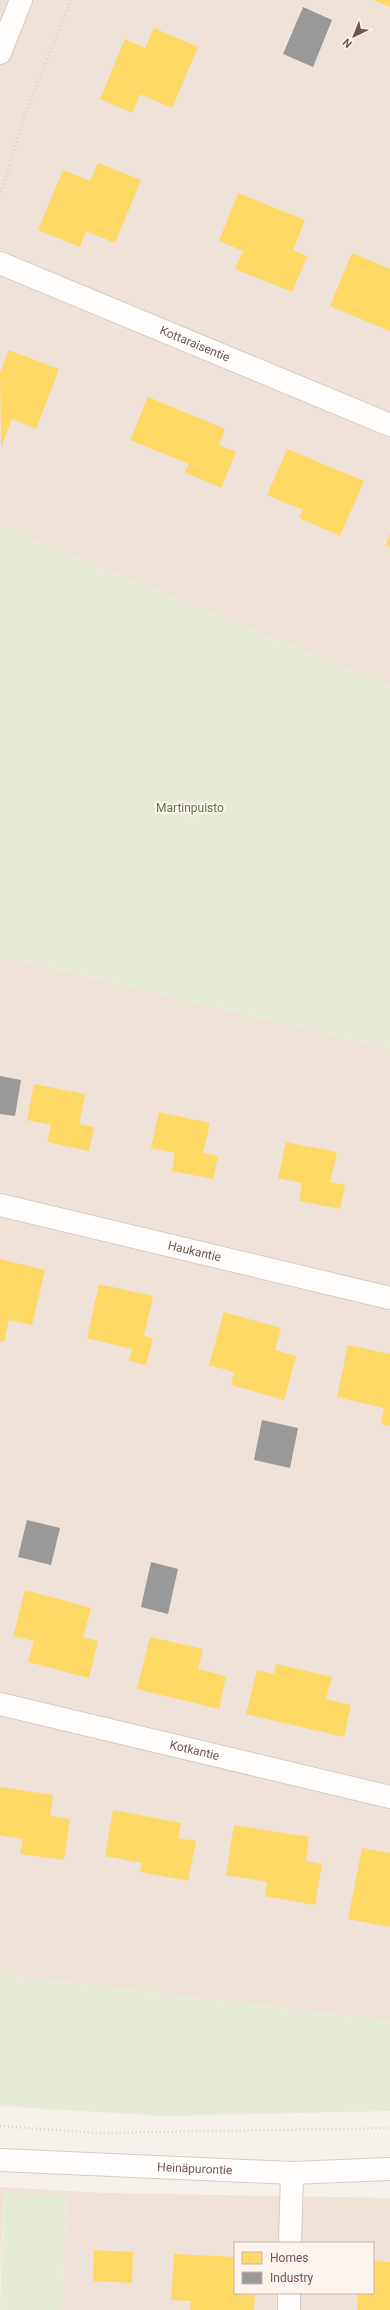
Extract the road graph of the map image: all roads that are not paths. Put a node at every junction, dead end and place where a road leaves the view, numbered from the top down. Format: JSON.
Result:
{"nodes":[{"id":1,"x":21,"y":0,"type":"edge"},
{"id":2,"x":0,"y":53,"type":"edge"},
{"id":3,"x":0,"y":263,"type":"edge"},
{"id":4,"x":390,"y":425,"type":"edge"},
{"id":5,"x":0,"y":1205,"type":"edge"},
{"id":6,"x":390,"y":1298,"type":"edge"},
{"id":7,"x":0,"y":1704,"type":"edge"},
{"id":8,"x":390,"y":1797,"type":"edge"},
{"id":9,"x":0,"y":2160,"type":"edge"},
{"id":10,"x":390,"y":2169,"type":"edge"},
{"id":11,"x":292,"y":2173,"type":"junction"},
{"id":12,"x":290,"y":2242,"type":"edge"},
{"id":13,"x":289,"y":2294,"type":"edge"},
{"id":14,"x":289,"y":2310,"type":"edge"}],
"edges":[{"from":1,"to":2,"type":"street"},
{"from":3,"to":4,"type":"street","name":"Kottaraisentie"},
{"from":5,"to":6,"type":"street","name":"Haukantie"},
{"from":7,"to":8,"type":"street","name":"Kotkantie"},
{"from":9,"to":11,"type":"street","name":"Heinäpurontie"},
{"from":10,"to":11,"type":"street","name":"Heinäpurontie"},
{"from":11,"to":12,"type":"street"},
{"from":13,"to":14,"type":"street"}]}
